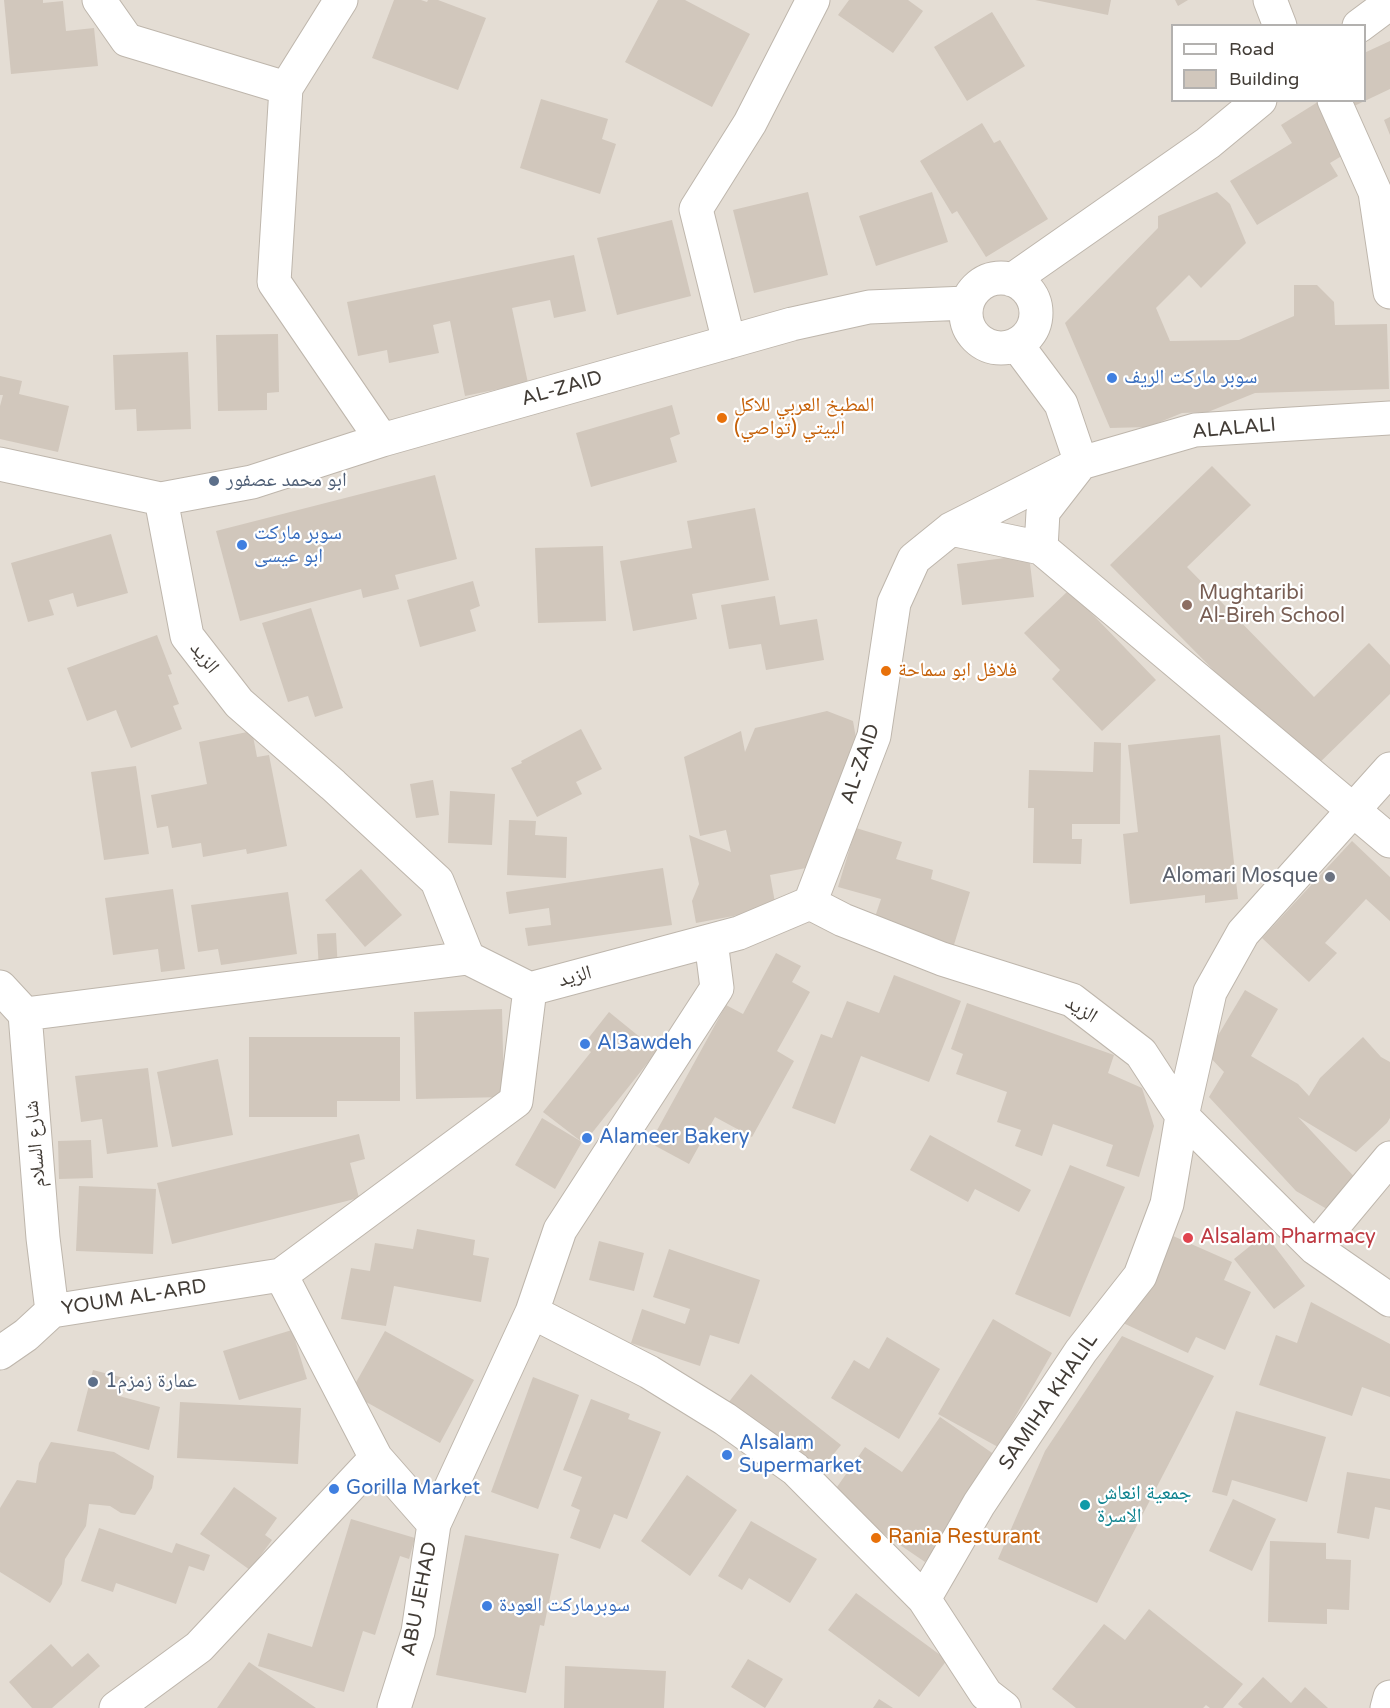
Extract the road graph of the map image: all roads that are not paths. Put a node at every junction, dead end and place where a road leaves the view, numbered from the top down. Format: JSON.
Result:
{"nodes":[{"id":1,"x":99,"y":0,"type":"edge"},
{"id":2,"x":341,"y":0,"type":"edge"},
{"id":3,"x":813,"y":0,"type":"edge"},
{"id":4,"x":1270,"y":0,"type":"edge"},
{"id":5,"x":1390,"y":3,"type":"edge"},
{"id":6,"x":1279,"y":24,"type":"edge"},
{"id":7,"x":1362,"y":24,"type":"edge"},
{"id":8,"x":286,"y":88,"type":"junction"},
{"id":9,"x":1258,"y":102,"type":"edge"},
{"id":10,"x":1335,"y":102,"type":"edge"},
{"id":11,"x":1012,"y":280,"type":"junction"},
{"id":12,"x":1390,"y":292,"type":"edge"},
{"id":13,"x":967,"y":303,"type":"junction"},
{"id":14,"x":729,"y":342,"type":"junction"},
{"id":15,"x":1017,"y":345,"type":"junction"},
{"id":16,"x":1390,"y":418,"type":"edge"},
{"id":17,"x":382,"y":440,"type":"junction"},
{"id":18,"x":1081,"y":463,"type":"junction"},
{"id":19,"x":0,"y":464,"type":"edge"},
{"id":20,"x":161,"y":499,"type":"junction"},
{"id":21,"x":951,"y":530,"type":"junction"},
{"id":22,"x":1041,"y":548,"type":"junction"},
{"id":23,"x":1390,"y":769,"type":"edge"},
{"id":24,"x":1354,"y":811,"type":"junction"},
{"id":25,"x":1390,"y":841,"type":"edge"},
{"id":26,"x":810,"y":903,"type":"junction"},
{"id":27,"x":711,"y":941,"type":"junction"},
{"id":28,"x":468,"y":958,"type":"junction"},
{"id":29,"x":0,"y":987,"type":"edge"},
{"id":30,"x":530,"y":989,"type":"junction"},
{"id":31,"x":25,"y":1014,"type":"junction"},
{"id":32,"x":1182,"y":1116,"type":"junction"},
{"id":33,"x":1390,"y":1158,"type":"edge"},
{"id":34,"x":1315,"y":1248,"type":"junction"},
{"id":35,"x":281,"y":1275,"type":"junction"},
{"id":36,"x":1390,"y":1299,"type":"edge"},
{"id":37,"x":52,"y":1311,"type":"junction"},
{"id":38,"x":532,"y":1312,"type":"junction"},
{"id":39,"x":0,"y":1353,"type":"edge"},
{"id":40,"x":376,"y":1458,"type":"junction"},
{"id":41,"x":434,"y":1524,"type":"junction"},
{"id":42,"x":924,"y":1599,"type":"junction"},
{"id":43,"x":1390,"y":1697,"type":"edge"},
{"id":44,"x":990,"y":1703,"type":"edge"},
{"id":45,"x":116,"y":1708,"type":"edge"},
{"id":46,"x":394,"y":1708,"type":"edge"},
{"id":47,"x":1387,"y":1708,"type":"edge"}],
"edges":[{"from":1,"to":8,"type":"street"},
{"from":2,"to":8,"type":"street"},
{"from":3,"to":14,"type":"street"},
{"from":4,"to":6,"type":"street"},
{"from":5,"to":7,"type":"street"},
{"from":8,"to":17,"type":"street"},
{"from":9,"to":11,"type":"street"},
{"from":10,"to":12,"type":"street"},
{"from":11,"to":13,"type":"street"},
{"from":11,"to":15,"type":"street"},
{"from":13,"to":14,"type":"street","name":"AL-ZAID"},
{"from":13,"to":15,"type":"street"},
{"from":14,"to":17,"type":"street","name":"AL-ZAID"},
{"from":15,"to":18,"type":"street"},
{"from":16,"to":18,"type":"street","name":"ALALALI"},
{"from":17,"to":20,"type":"street","name":"AL-ZAID"},
{"from":18,"to":21,"type":"street","name":"AL-ZAID"},
{"from":18,"to":22,"type":"street"},
{"from":19,"to":20,"type":"street"},
{"from":20,"to":28,"type":"street","name":"الزيد"},
{"from":21,"to":22,"type":"street"},
{"from":21,"to":26,"type":"street","name":"AL-ZAID"},
{"from":22,"to":24,"type":"street"},
{"from":23,"to":24,"type":"street"},
{"from":24,"to":25,"type":"street"},
{"from":24,"to":32,"type":"street"},
{"from":26,"to":27,"type":"street","name":"الزيد"},
{"from":26,"to":32,"type":"street","name":"الزيد"},
{"from":27,"to":30,"type":"street","name":"الزيد"},
{"from":27,"to":38,"type":"street","name":"ABU JEHAD"},
{"from":28,"to":30,"type":"street"},
{"from":28,"to":31,"type":"street"},
{"from":29,"to":31,"type":"street"},
{"from":30,"to":35,"type":"street"},
{"from":31,"to":37,"type":"street","name":"شارع السلام"},
{"from":32,"to":34,"type":"street","name":"الزيد"},
{"from":32,"to":42,"type":"street","name":"SAMIHA KHALIL"},
{"from":33,"to":34,"type":"street"},
{"from":34,"to":36,"type":"street","name":"الزيد"},
{"from":35,"to":37,"type":"street","name":"YOUM AL-ARD"},
{"from":35,"to":40,"type":"street"},
{"from":37,"to":39,"type":"street","name":"YOUM AL-ARD"},
{"from":38,"to":41,"type":"street","name":"ABU JEHAD"},
{"from":38,"to":42,"type":"street"},
{"from":40,"to":41,"type":"street"},
{"from":40,"to":45,"type":"street"},
{"from":41,"to":46,"type":"street","name":"ABU JEHAD"},
{"from":42,"to":44,"type":"street"},
{"from":43,"to":47,"type":"street"}]}
